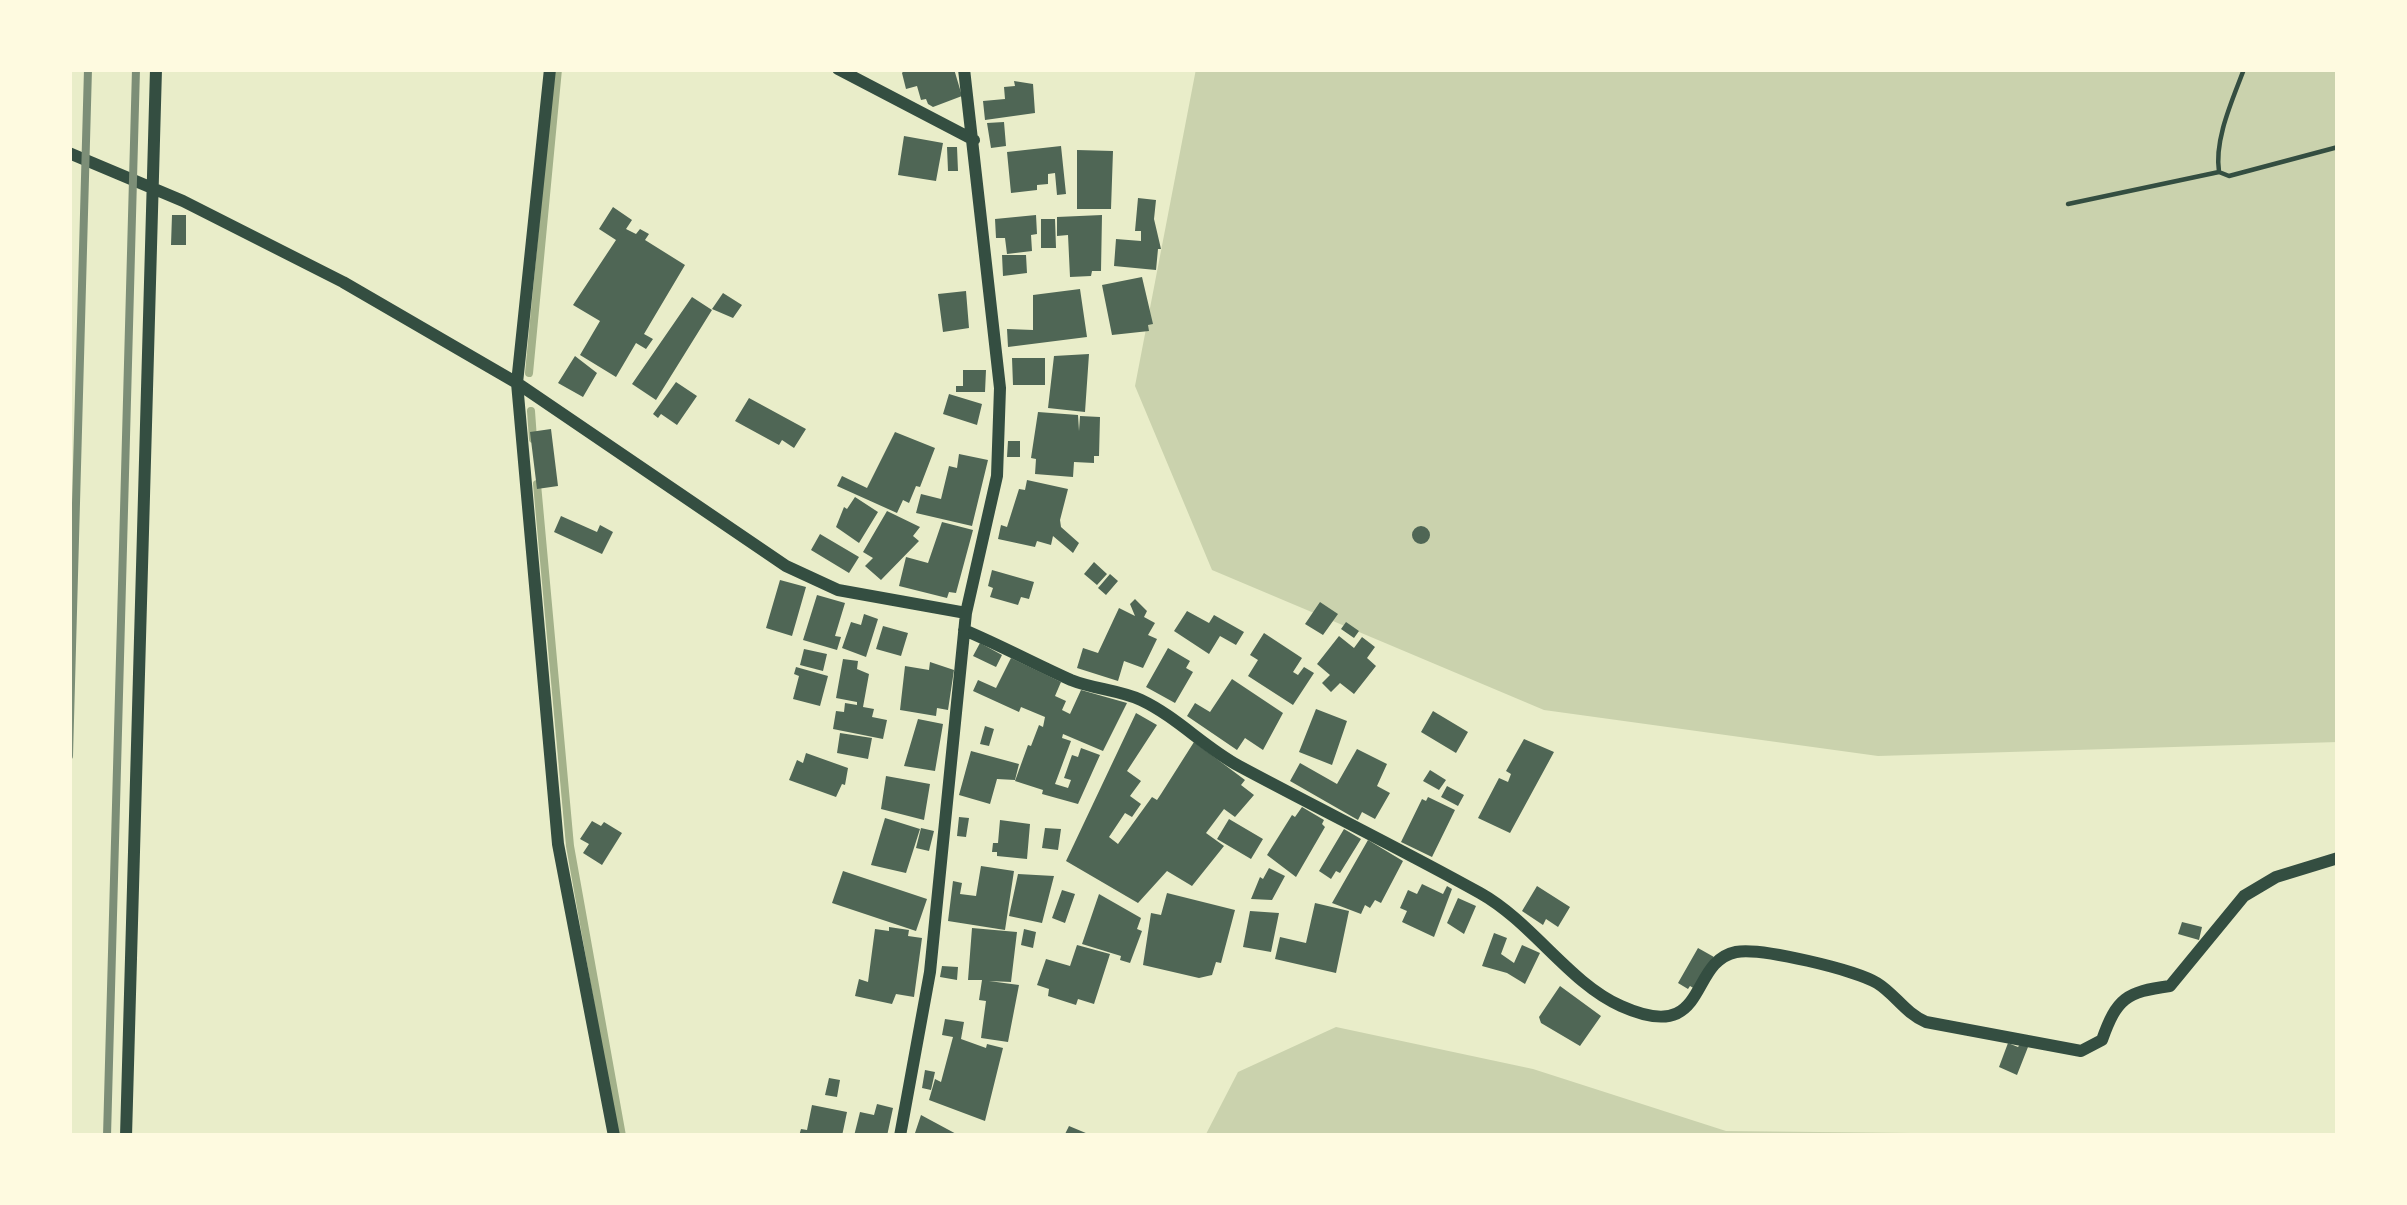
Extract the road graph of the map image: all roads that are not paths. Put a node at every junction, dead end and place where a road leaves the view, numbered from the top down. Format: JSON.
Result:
{"nodes":[{"id":1,"x":156,"y":69,"type":"edge"},
{"id":2,"x":550,"y":69,"type":"edge"},
{"id":3,"x":838,"y":69,"type":"edge"},
{"id":4,"x":964,"y":69,"type":"edge"},
{"id":5,"x":974,"y":140,"type":"junction"},
{"id":6,"x":69,"y":153,"type":"edge"},
{"id":7,"x":153,"y":189,"type":"junction"},
{"id":8,"x":517,"y":383,"type":"junction"},
{"id":9,"x":966,"y":613,"type":"junction"},
{"id":10,"x":964,"y":630,"type":"junction"},
{"id":11,"x":2338,"y":858,"type":"edge"},
{"id":12,"x":126,"y":1136,"type":"edge"},
{"id":13,"x":614,"y":1136,"type":"edge"},
{"id":14,"x":900,"y":1136,"type":"edge"}],
"edges":[{"from":1,"to":7,"type":"street"},
{"from":2,"to":8,"type":"street"},
{"from":3,"to":5,"type":"street"},
{"from":4,"to":5,"type":"street"},
{"from":5,"to":9,"type":"street"},
{"from":6,"to":7,"type":"street"},
{"from":7,"to":8,"type":"street"},
{"from":7,"to":12,"type":"street"},
{"from":8,"to":9,"type":"street"},
{"from":8,"to":13,"type":"street"},
{"from":9,"to":10,"type":"street"},
{"from":10,"to":11,"type":"street"},
{"from":10,"to":14,"type":"street"}]}
